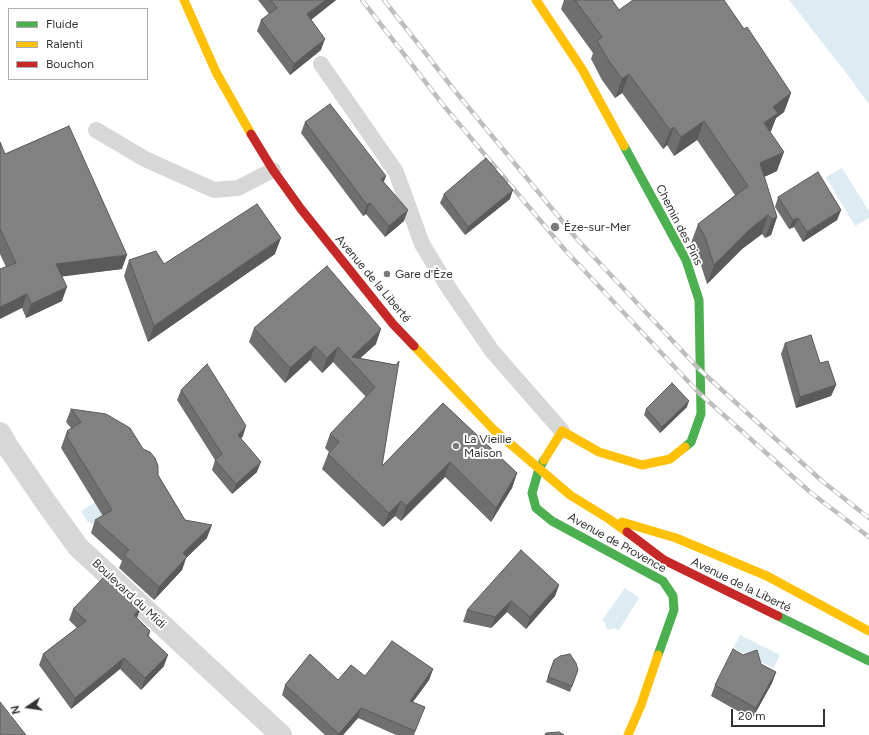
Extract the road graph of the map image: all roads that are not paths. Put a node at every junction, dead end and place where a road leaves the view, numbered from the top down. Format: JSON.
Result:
{"nodes":[{"id":1,"x":184,"y":0,"type":"edge"},
{"id":2,"x":536,"y":0,"type":"edge"},
{"id":3,"x":321,"y":64,"type":"dead end"},
{"id":4,"x":96,"y":130,"type":"dead end"},
{"id":5,"x":273,"y":170,"type":"junction"},
{"id":6,"x":562,"y":431,"type":"junction"},
{"id":7,"x":0,"y":433,"type":"edge"},
{"id":8,"x":539,"y":469,"type":"junction"},
{"id":9,"x":609,"y":519,"type":"junction"},
{"id":10,"x":869,"y":631,"type":"edge"},
{"id":11,"x":869,"y":661,"type":"edge"},
{"id":12,"x":281,"y":735,"type":"edge"},
{"id":13,"x":628,"y":735,"type":"edge"}],
"edges":[{"from":1,"to":5,"type":"main road","name":"Avenue de la Liberté"},
{"from":2,"to":6,"type":"main road","name":"Chemin des Pins"},
{"from":3,"to":6,"type":"lane"},
{"from":4,"to":5,"type":"lane"},
{"from":5,"to":8,"type":"main road","name":"Avenue de la Liberté"},
{"from":6,"to":8,"type":"main road","name":"Avenue de Provence"},
{"from":7,"to":12,"type":"street","name":"Boulevard du Midi"},
{"from":8,"to":9,"type":"main road","name":"Avenue de la Liberté"},
{"from":8,"to":13,"type":"main road","name":"Avenue de Provence"},
{"from":9,"to":10,"type":"main road","name":"Avenue de la Liberté"},
{"from":9,"to":11,"type":"main road","name":"Avenue de la Liberté"}]}
